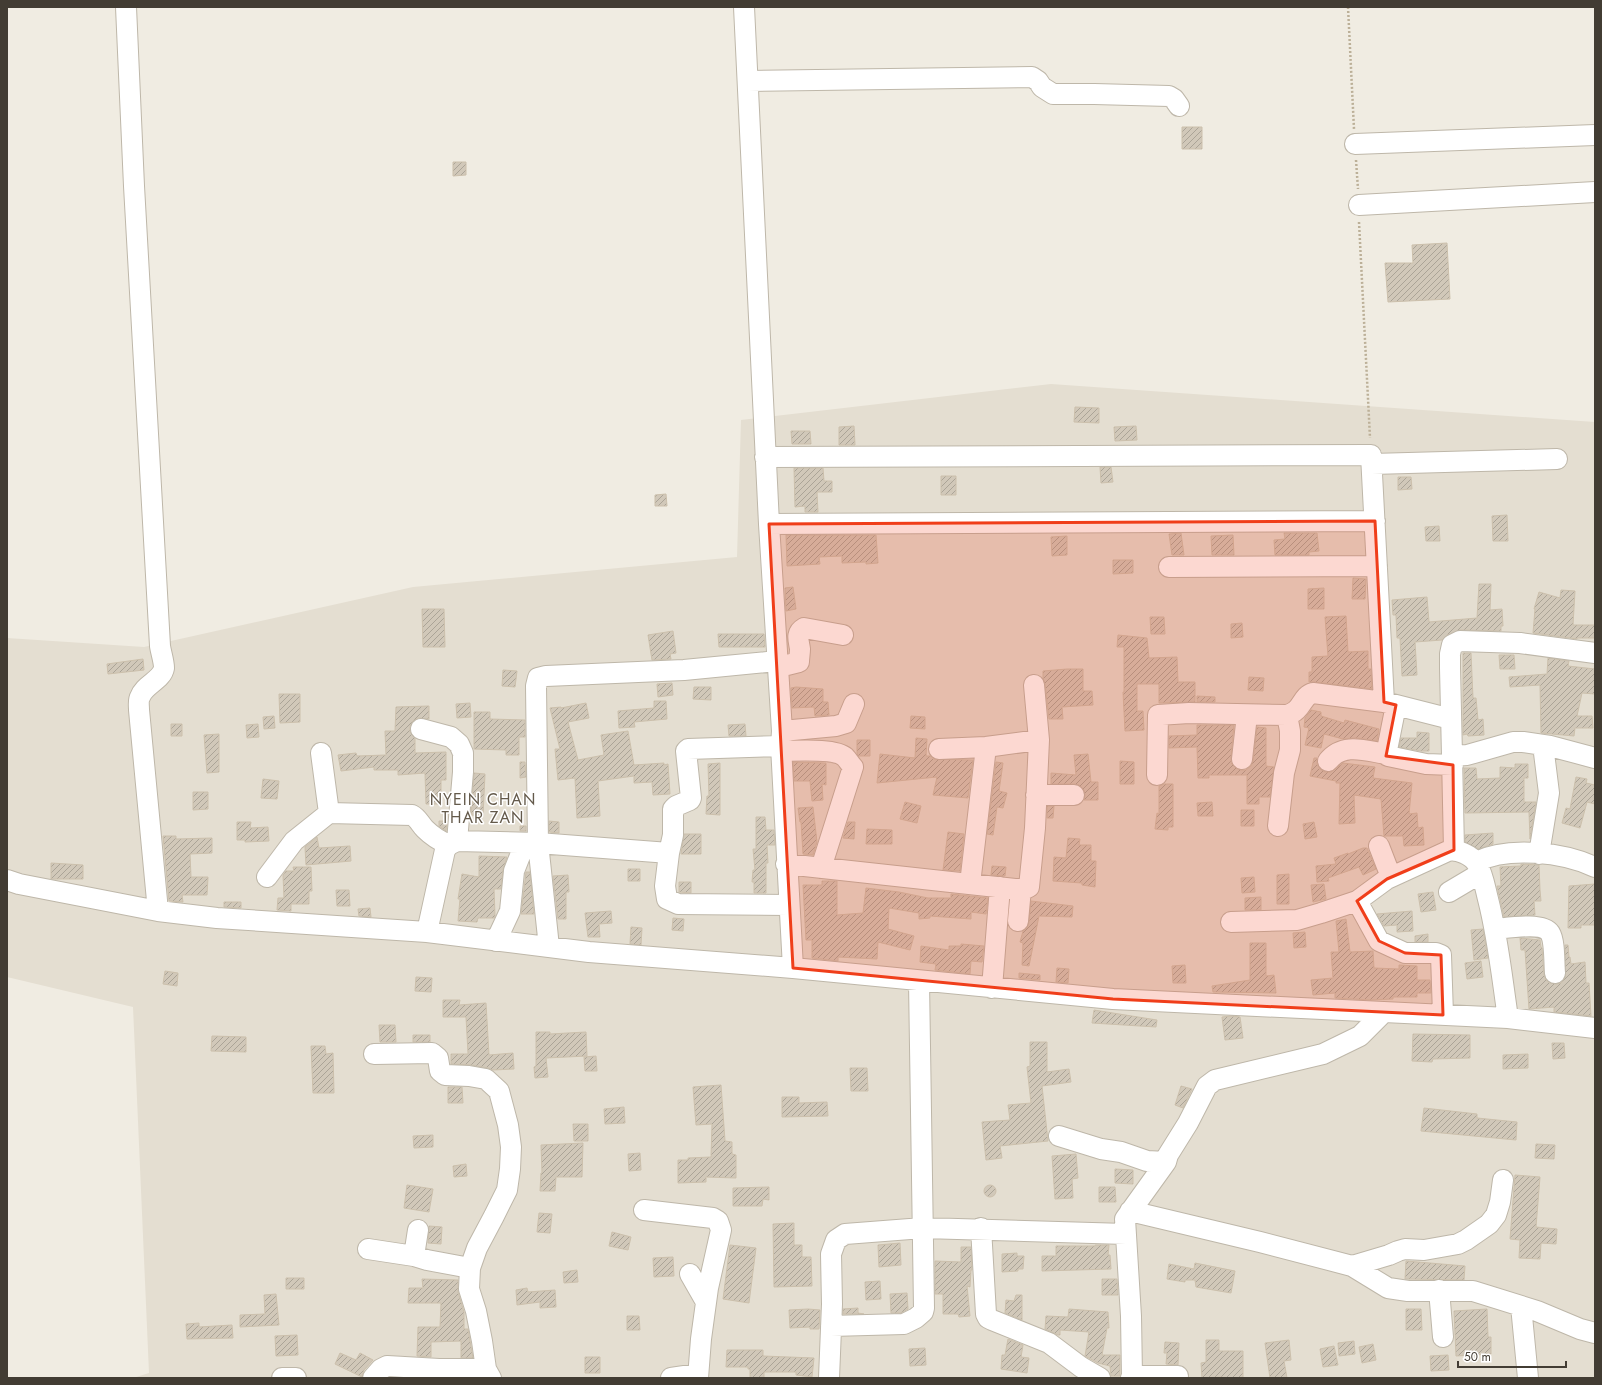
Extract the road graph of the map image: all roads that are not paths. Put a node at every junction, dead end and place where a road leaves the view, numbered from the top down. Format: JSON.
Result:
{"nodes":[{"id":1,"x":126,"y":7,"type":"edge"},
{"id":2,"x":744,"y":7,"type":"edge"},
{"id":3,"x":748,"y":81,"type":"junction"},
{"id":4,"x":1179,"y":106,"type":"dead end"},
{"id":5,"x":1595,"y":134,"type":"edge"},
{"id":6,"x":1355,"y":144,"type":"road end"},
{"id":7,"x":1595,"y":192,"type":"edge"},
{"id":8,"x":1359,"y":206,"type":"road end"},
{"id":9,"x":765,"y":457,"type":"junction"},
{"id":10,"x":1372,"y":459,"type":"junction"},
{"id":11,"x":1557,"y":460,"type":"dead end"},
{"id":12,"x":1375,"y":521,"type":"junction"},
{"id":13,"x":769,"y":524,"type":"junction"},
{"id":14,"x":1377,"y":566,"type":"junction"},
{"id":15,"x":1169,"y":567,"type":"dead end"},
{"id":16,"x":843,"y":635,"type":"dead end"},
{"id":17,"x":1595,"y":653,"type":"edge"},
{"id":18,"x":777,"y":661,"type":"junction"},
{"id":19,"x":1034,"y":685,"type":"dead end"},
{"id":20,"x":854,"y":704,"type":"dead end"},
{"id":21,"x":1390,"y":704,"type":"junction"},
{"id":22,"x":1247,"y":715,"type":"junction"},
{"id":23,"x":1287,"y":715,"type":"junction"},
{"id":24,"x":1452,"y":719,"type":"junction"},
{"id":25,"x":421,"y":729,"type":"dead end"},
{"id":26,"x":1038,"y":740,"type":"junction"},
{"id":27,"x":781,"y":743,"type":"junction"},
{"id":28,"x":1543,"y":745,"type":"junction"},
{"id":29,"x":986,"y":747,"type":"junction"},
{"id":30,"x":939,"y":749,"type":"dead end"},
{"id":31,"x":321,"y":753,"type":"dead end"},
{"id":32,"x":1387,"y":754,"type":"junction"},
{"id":33,"x":1595,"y":758,"type":"edge"},
{"id":34,"x":1242,"y":759,"type":"dead end"},
{"id":35,"x":1328,"y":761,"type":"dead end"},
{"id":36,"x":1453,"y":761,"type":"junction"},
{"id":37,"x":1157,"y":774,"type":"dead end"},
{"id":38,"x":1036,"y":795,"type":"junction"},
{"id":39,"x":1074,"y":795,"type":"dead end"},
{"id":40,"x":329,"y":813,"type":"junction"},
{"id":41,"x":1278,"y":826,"type":"dead end"},
{"id":42,"x":453,"y":843,"type":"junction"},
{"id":43,"x":532,"y":843,"type":"junction"},
{"id":44,"x":1379,"y":846,"type":"dead end"},
{"id":45,"x":1454,"y":850,"type":"junction"},
{"id":46,"x":669,"y":854,"type":"junction"},
{"id":47,"x":1539,"y":854,"type":"junction"},
{"id":48,"x":786,"y":864,"type":"junction"},
{"id":49,"x":1479,"y":867,"type":"junction"},
{"id":50,"x":1595,"y":867,"type":"edge"},
{"id":51,"x":821,"y":868,"type":"junction"},
{"id":52,"x":267,"y":877,"type":"dead end"},
{"id":53,"x":1391,"y":877,"type":"junction"},
{"id":54,"x":7,"y":880,"type":"edge"},
{"id":55,"x":970,"y":884,"type":"junction"},
{"id":56,"x":1000,"y":887,"type":"junction"},
{"id":57,"x":1021,"y":889,"type":"junction"},
{"id":58,"x":1449,"y":892,"type":"dead end"},
{"id":59,"x":1357,"y":901,"type":"junction"},
{"id":60,"x":789,"y":905,"type":"junction"},
{"id":61,"x":158,"y":911,"type":"junction"},
{"id":62,"x":1018,"y":921,"type":"dead end"},
{"id":63,"x":1231,"y":922,"type":"dead end"},
{"id":64,"x":1495,"y":929,"type":"junction"},
{"id":65,"x":427,"y":932,"type":"junction"},
{"id":66,"x":496,"y":941,"type":"junction"},
{"id":67,"x":549,"y":947,"type":"junction"},
{"id":68,"x":793,"y":968,"type":"junction"},
{"id":69,"x":1555,"y":973,"type":"dead end"},
{"id":70,"x":992,"y":988,"type":"junction"},
{"id":71,"x":919,"y":989,"type":"junction"},
{"id":72,"x":1384,"y":1012,"type":"junction"},
{"id":73,"x":1443,"y":1015,"type":"junction"},
{"id":74,"x":1508,"y":1018,"type":"junction"},
{"id":75,"x":1595,"y":1028,"type":"edge"},
{"id":76,"x":374,"y":1054,"type":"dead end"},
{"id":77,"x":1059,"y":1136,"type":"dead end"},
{"id":78,"x":1166,"y":1162,"type":"junction"},
{"id":79,"x":1503,"y":1180,"type":"dead end"},
{"id":80,"x":644,"y":1210,"type":"dead end"},
{"id":81,"x":1130,"y":1211,"type":"junction"},
{"id":82,"x":923,"y":1228,"type":"junction"},
{"id":83,"x":981,"y":1228,"type":"junction"},
{"id":84,"x":418,"y":1230,"type":"dead end"},
{"id":85,"x":1126,"y":1234,"type":"junction"},
{"id":86,"x":368,"y":1249,"type":"dead end"},
{"id":87,"x":414,"y":1256,"type":"junction"},
{"id":88,"x":1336,"y":1262,"type":"junction"},
{"id":89,"x":470,"y":1268,"type":"junction"},
{"id":90,"x":690,"y":1274,"type":"dead end"},
{"id":91,"x":1439,"y":1290,"type":"junction"},
{"id":92,"x":706,"y":1302,"type":"junction"},
{"id":93,"x":1521,"y":1306,"type":"junction"},
{"id":94,"x":831,"y":1326,"type":"junction"},
{"id":95,"x":1595,"y":1333,"type":"edge"},
{"id":96,"x":1443,"y":1337,"type":"dead end"},
{"id":97,"x":488,"y":1374,"type":"edge"},
{"id":98,"x":698,"y":1376,"type":"edge"},
{"id":99,"x":1178,"y":1376,"type":"dead end"},
{"id":100,"x":1131,"y":1377,"type":"edge"},
{"id":101,"x":282,"y":1378,"type":"edge"},
{"id":102,"x":296,"y":1378,"type":"edge"},
{"id":103,"x":373,"y":1378,"type":"edge"},
{"id":104,"x":670,"y":1378,"type":"edge"},
{"id":105,"x":829,"y":1378,"type":"edge"},
{"id":106,"x":1100,"y":1378,"type":"edge"},
{"id":107,"x":1528,"y":1378,"type":"edge"}],
"edges":[{"from":1,"to":61,"type":"street"},
{"from":2,"to":3,"type":"street"},
{"from":3,"to":4,"type":"street"},
{"from":3,"to":9,"type":"street"},
{"from":5,"to":6,"type":"street"},
{"from":7,"to":8,"type":"street"},
{"from":9,"to":10,"type":"street"},
{"from":9,"to":13,"type":"street"},
{"from":10,"to":11,"type":"street"},
{"from":10,"to":12,"type":"street"},
{"from":12,"to":13,"type":"street"},
{"from":12,"to":14,"type":"street"},
{"from":13,"to":18,"type":"street"},
{"from":14,"to":15,"type":"street"},
{"from":14,"to":21,"type":"street"},
{"from":16,"to":18,"type":"street"},
{"from":17,"to":24,"type":"street"},
{"from":18,"to":27,"type":"street"},
{"from":18,"to":43,"type":"street"},
{"from":19,"to":26,"type":"street"},
{"from":20,"to":27,"type":"street"},
{"from":21,"to":23,"type":"street"},
{"from":21,"to":24,"type":"street"},
{"from":21,"to":32,"type":"street"},
{"from":22,"to":23,"type":"street"},
{"from":22,"to":34,"type":"street"},
{"from":22,"to":37,"type":"street"},
{"from":23,"to":41,"type":"street"},
{"from":24,"to":36,"type":"street"},
{"from":25,"to":42,"type":"street"},
{"from":26,"to":29,"type":"street"},
{"from":26,"to":38,"type":"street"},
{"from":27,"to":46,"type":"street"},
{"from":27,"to":48,"type":"street"},
{"from":27,"to":51,"type":"street"},
{"from":28,"to":33,"type":"street"},
{"from":28,"to":36,"type":"street"},
{"from":28,"to":47,"type":"street"},
{"from":29,"to":30,"type":"street"},
{"from":29,"to":55,"type":"street"},
{"from":31,"to":40,"type":"street"},
{"from":32,"to":35,"type":"street"},
{"from":32,"to":36,"type":"street"},
{"from":36,"to":45,"type":"street"},
{"from":38,"to":39,"type":"street"},
{"from":38,"to":57,"type":"street"},
{"from":40,"to":42,"type":"street"},
{"from":40,"to":52,"type":"street"},
{"from":42,"to":43,"type":"street"},
{"from":42,"to":65,"type":"street"},
{"from":43,"to":46,"type":"street"},
{"from":43,"to":66,"type":"street"},
{"from":43,"to":67,"type":"street"},
{"from":44,"to":53,"type":"street"},
{"from":45,"to":49,"type":"street"},
{"from":45,"to":53,"type":"street"},
{"from":46,"to":60,"type":"street"},
{"from":47,"to":49,"type":"street"},
{"from":47,"to":50,"type":"street"},
{"from":48,"to":51,"type":"street"},
{"from":48,"to":60,"type":"street"},
{"from":49,"to":58,"type":"street"},
{"from":49,"to":64,"type":"street"},
{"from":51,"to":55,"type":"street"},
{"from":53,"to":59,"type":"street"},
{"from":54,"to":61,"type":"street"},
{"from":55,"to":56,"type":"street"},
{"from":56,"to":57,"type":"street"},
{"from":56,"to":70,"type":"street"},
{"from":57,"to":62,"type":"street"},
{"from":59,"to":63,"type":"street"},
{"from":59,"to":73,"type":"street"},
{"from":60,"to":68,"type":"street"},
{"from":61,"to":65,"type":"street"},
{"from":64,"to":69,"type":"street"},
{"from":64,"to":74,"type":"street"},
{"from":65,"to":66,"type":"street"},
{"from":66,"to":67,"type":"street"},
{"from":67,"to":68,"type":"street"},
{"from":68,"to":71,"type":"street"},
{"from":70,"to":71,"type":"street"},
{"from":70,"to":72,"type":"street"},
{"from":71,"to":82,"type":"street"},
{"from":72,"to":73,"type":"street"},
{"from":72,"to":78,"type":"street"},
{"from":73,"to":74,"type":"street"},
{"from":74,"to":75,"type":"street"},
{"from":76,"to":89,"type":"street"},
{"from":77,"to":78,"type":"street"},
{"from":78,"to":81,"type":"street"},
{"from":79,"to":88,"type":"street"},
{"from":80,"to":92,"type":"street"},
{"from":81,"to":85,"type":"street"},
{"from":81,"to":88,"type":"street"},
{"from":82,"to":83,"type":"street"},
{"from":82,"to":94,"type":"street"},
{"from":82,"to":94,"type":"street"},
{"from":83,"to":85,"type":"street"},
{"from":83,"to":106,"type":"street"},
{"from":84,"to":87,"type":"street"},
{"from":85,"to":100,"type":"street"},
{"from":86,"to":87,"type":"street"},
{"from":87,"to":89,"type":"street"},
{"from":88,"to":91,"type":"street"},
{"from":89,"to":97,"type":"street"},
{"from":90,"to":92,"type":"street"},
{"from":91,"to":93,"type":"street"},
{"from":91,"to":96,"type":"street"},
{"from":92,"to":98,"type":"street"},
{"from":93,"to":95,"type":"street"},
{"from":93,"to":107,"type":"street"},
{"from":94,"to":105,"type":"street"},
{"from":97,"to":103,"type":"street"},
{"from":98,"to":104,"type":"street"},
{"from":99,"to":100,"type":"street"},
{"from":101,"to":102,"type":"street"}]}
